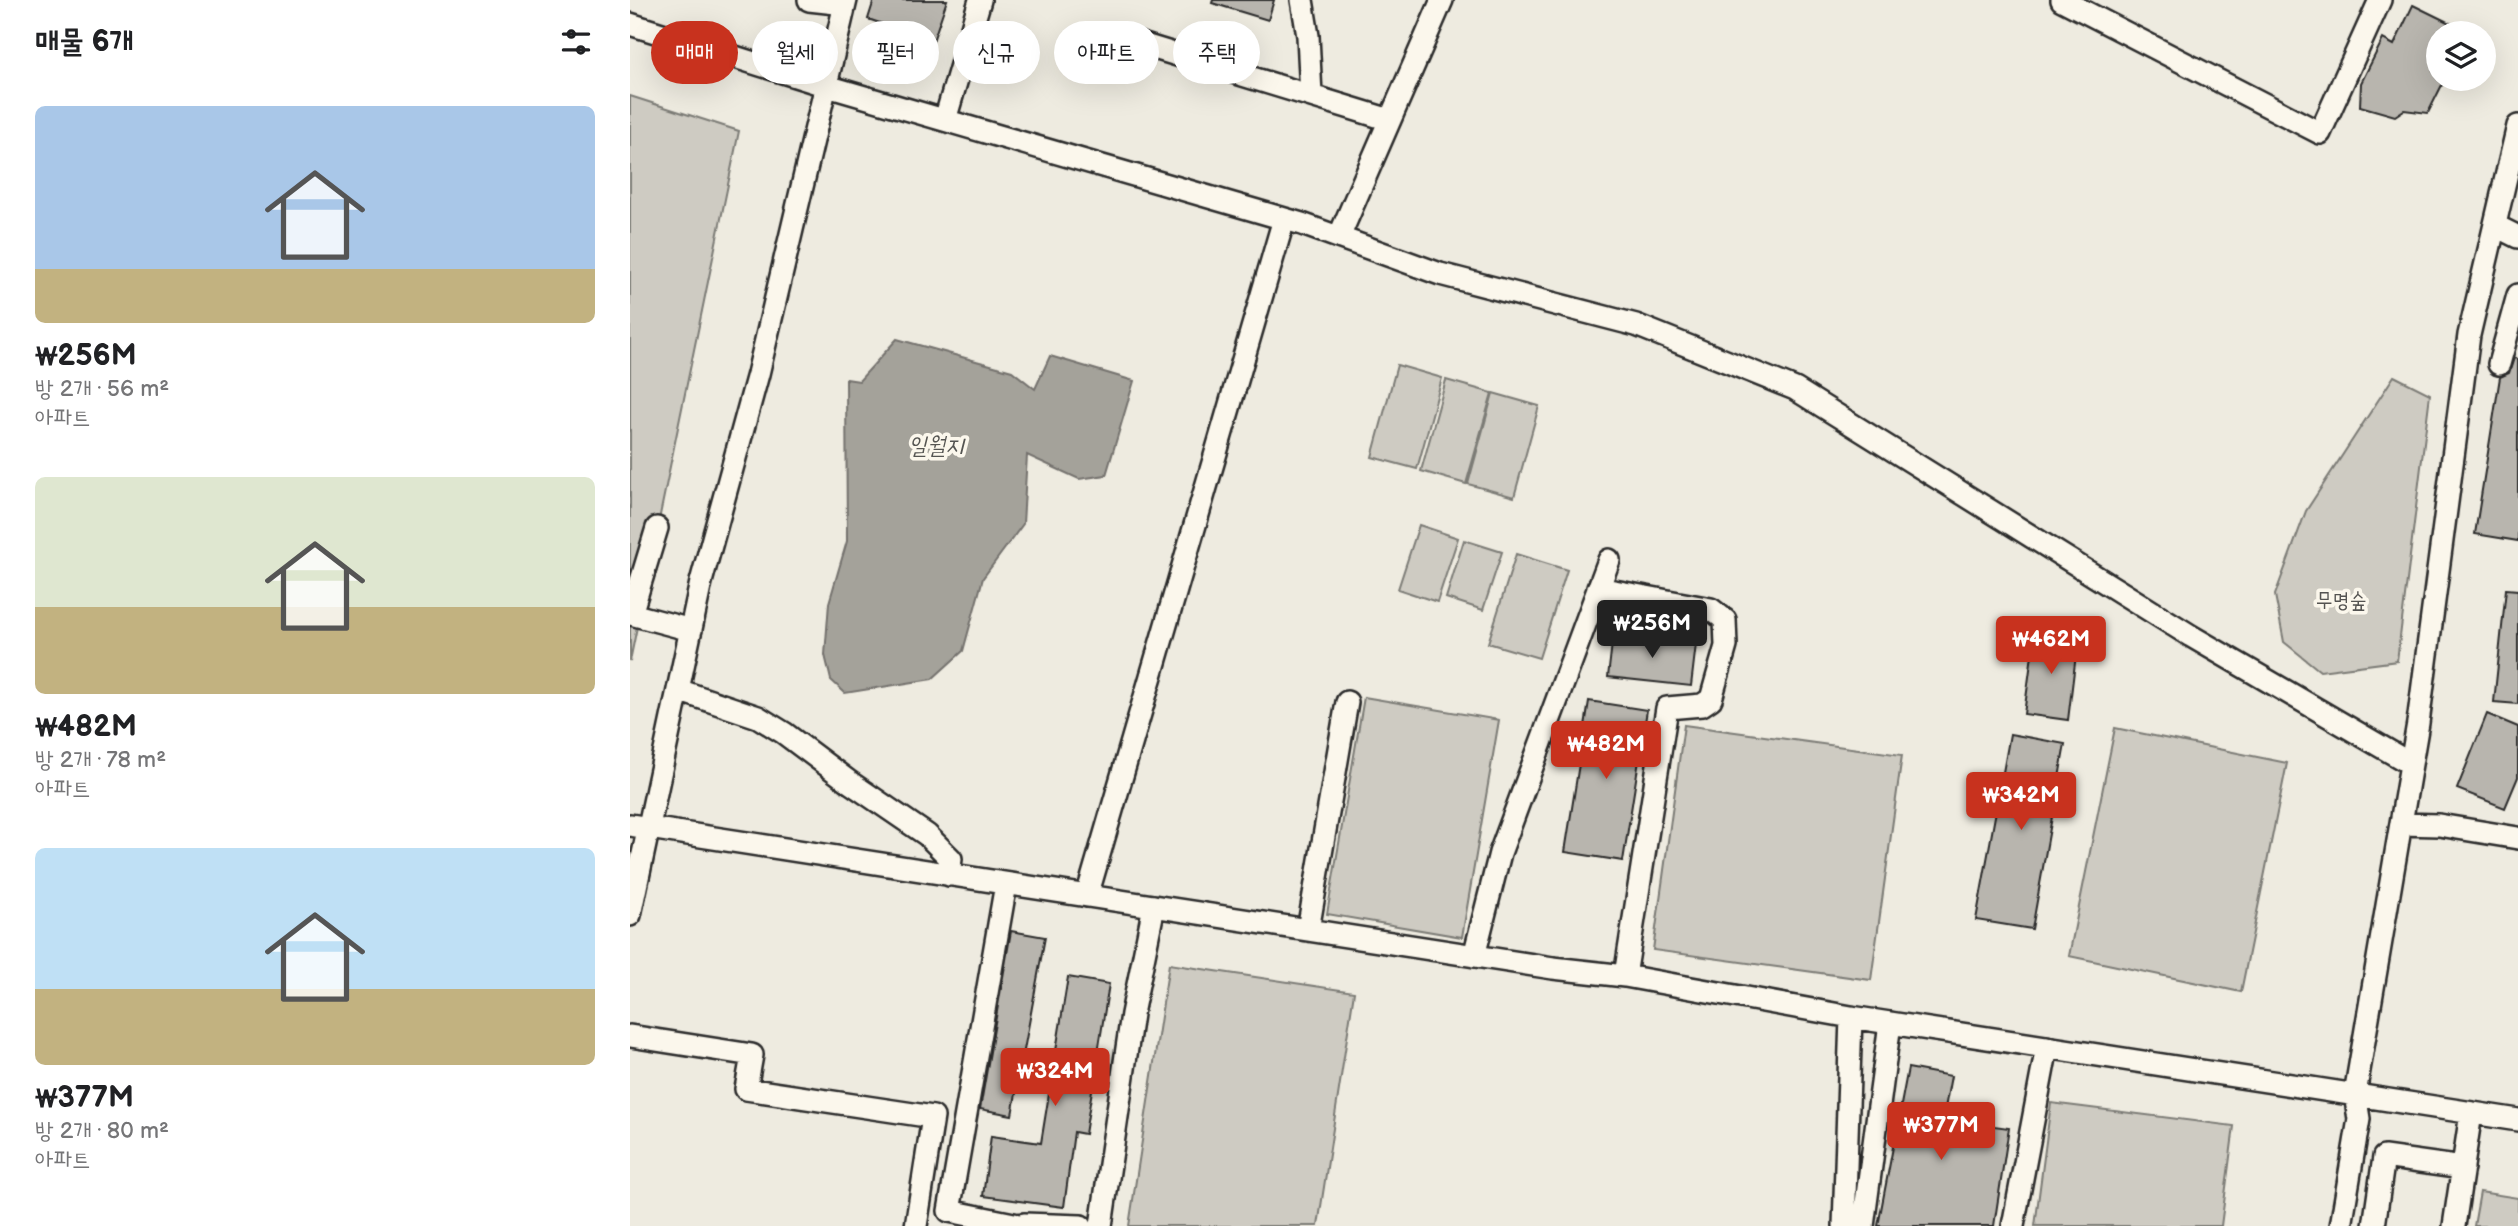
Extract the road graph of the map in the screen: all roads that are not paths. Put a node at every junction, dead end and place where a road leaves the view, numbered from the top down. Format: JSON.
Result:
{"nodes":[{"id":1,"x":809,"y":0,"type":"edge"},
{"id":2,"x":980,"y":0,"type":"edge"},
{"id":3,"x":1302,"y":0,"type":"edge"},
{"id":4,"x":1320,"y":0,"type":"edge"},
{"id":5,"x":1441,"y":0,"type":"edge"},
{"id":6,"x":2062,"y":0,"type":"edge"},
{"id":7,"x":2380,"y":0,"type":"edge"},
{"id":8,"x":846,"y":2,"type":"edge"},
{"id":9,"x":630,"y":24,"type":"edge"},
{"id":10,"x":1308,"y":36,"type":"junction"},
{"id":11,"x":1159,"y":49,"type":"edge"},
{"id":12,"x":827,"y":86,"type":"junction"},
{"id":13,"x":1311,"y":95,"type":"junction"},
{"id":14,"x":945,"y":120,"type":"junction"},
{"id":15,"x":1390,"y":120,"type":"junction"},
{"id":16,"x":2518,"y":126,"type":"edge"},
{"id":17,"x":1284,"y":219,"type":"junction"},
{"id":18,"x":2496,"y":226,"type":"junction"},
{"id":19,"x":1339,"y":237,"type":"junction"},
{"id":20,"x":2518,"y":237,"type":"edge"},
{"id":21,"x":2518,"y":295,"type":"edge"},
{"id":22,"x":2499,"y":364,"type":"dead end"},
{"id":23,"x":657,"y":528,"type":"dead end"},
{"id":24,"x":1609,"y":560,"type":"dead end"},
{"id":25,"x":1598,"y":588,"type":"junction"},
{"id":26,"x":630,"y":616,"type":"edge"},
{"id":27,"x":691,"y":630,"type":"junction"},
{"id":28,"x":678,"y":690,"type":"junction"},
{"id":29,"x":1347,"y":702,"type":"dead end"},
{"id":30,"x":2411,"y":764,"type":"junction"},
{"id":31,"x":2400,"y":824,"type":"junction"},
{"id":32,"x":639,"y":827,"type":"edge"},
{"id":33,"x":2518,"y":838,"type":"edge"},
{"id":34,"x":949,"y":875,"type":"junction"},
{"id":35,"x":1006,"y":884,"type":"junction"},
{"id":36,"x":1087,"y":896,"type":"junction"},
{"id":37,"x":1154,"y":906,"type":"junction"},
{"id":38,"x":630,"y":915,"type":"edge"},
{"id":39,"x":1308,"y":930,"type":"junction"},
{"id":40,"x":1474,"y":956,"type":"junction"},
{"id":41,"x":1625,"y":976,"type":"junction"},
{"id":42,"x":1851,"y":1017,"type":"junction"},
{"id":43,"x":1891,"y":1023,"type":"junction"},
{"id":44,"x":630,"y":1036,"type":"edge"},
{"id":45,"x":2047,"y":1047,"type":"junction"},
{"id":46,"x":2355,"y":1094,"type":"junction"},
{"id":47,"x":2471,"y":1113,"type":"junction"},
{"id":48,"x":2518,"y":1121,"type":"edge"},
{"id":49,"x":2463,"y":1168,"type":"junction"},
{"id":50,"x":1024,"y":1225,"type":"edge"},
{"id":51,"x":916,"y":1226,"type":"edge"},
{"id":52,"x":1082,"y":1226,"type":"edge"},
{"id":53,"x":1101,"y":1226,"type":"edge"},
{"id":54,"x":1844,"y":1226,"type":"edge"},
{"id":55,"x":1863,"y":1226,"type":"edge"},
{"id":56,"x":2013,"y":1226,"type":"edge"},
{"id":57,"x":2341,"y":1226,"type":"edge"},
{"id":58,"x":2374,"y":1226,"type":"edge"},
{"id":59,"x":2454,"y":1226,"type":"edge"}],
"edges":[{"from":1,"to":8,"type":"lane"},
{"from":2,"to":14,"type":"lane"},
{"from":3,"to":10,"type":"lane"},
{"from":4,"to":10,"type":"lane"},
{"from":5,"to":15,"type":"lane"},
{"from":6,"to":7,"type":"lane"},
{"from":8,"to":12,"type":"lane"},
{"from":9,"to":12,"type":"lane"},
{"from":10,"to":13,"type":"lane"},
{"from":11,"to":13,"type":"lane"},
{"from":12,"to":14,"type":"lane"},
{"from":12,"to":27,"type":"lane"},
{"from":13,"to":15,"type":"lane"},
{"from":14,"to":17,"type":"lane"},
{"from":15,"to":19,"type":"lane"},
{"from":16,"to":18,"type":"lane"},
{"from":17,"to":19,"type":"lane"},
{"from":17,"to":36,"type":"lane"},
{"from":18,"to":20,"type":"lane"},
{"from":18,"to":30,"type":"lane"},
{"from":19,"to":30,"type":"lane"},
{"from":21,"to":22,"type":"lane"},
{"from":23,"to":26,"type":"lane"},
{"from":24,"to":25,"type":"lane"},
{"from":25,"to":40,"type":"lane"},
{"from":25,"to":41,"type":"lane"},
{"from":26,"to":27,"type":"lane"},
{"from":27,"to":28,"type":"lane"},
{"from":28,"to":32,"type":"lane"},
{"from":28,"to":34,"type":"lane"},
{"from":29,"to":39,"type":"lane"},
{"from":30,"to":31,"type":"lane"},
{"from":31,"to":33,"type":"lane"},
{"from":31,"to":46,"type":"lane"},
{"from":32,"to":34,"type":"lane"},
{"from":32,"to":38,"type":"lane"},
{"from":34,"to":35,"type":"lane"},
{"from":35,"to":36,"type":"lane"},
{"from":35,"to":50,"type":"lane"},
{"from":36,"to":37,"type":"lane"},
{"from":37,"to":39,"type":"lane"},
{"from":37,"to":53,"type":"lane"},
{"from":39,"to":40,"type":"lane"},
{"from":40,"to":41,"type":"lane"},
{"from":41,"to":42,"type":"lane"},
{"from":42,"to":43,"type":"lane"},
{"from":42,"to":54,"type":"lane"},
{"from":43,"to":45,"type":"lane"},
{"from":43,"to":55,"type":"lane"},
{"from":44,"to":51,"type":"lane"},
{"from":45,"to":46,"type":"lane"},
{"from":45,"to":56,"type":"lane"},
{"from":46,"to":47,"type":"lane"},
{"from":46,"to":57,"type":"lane"},
{"from":47,"to":48,"type":"lane"},
{"from":47,"to":49,"type":"lane"},
{"from":49,"to":58,"type":"lane"},
{"from":49,"to":59,"type":"lane"},
{"from":50,"to":52,"type":"lane"}]}
